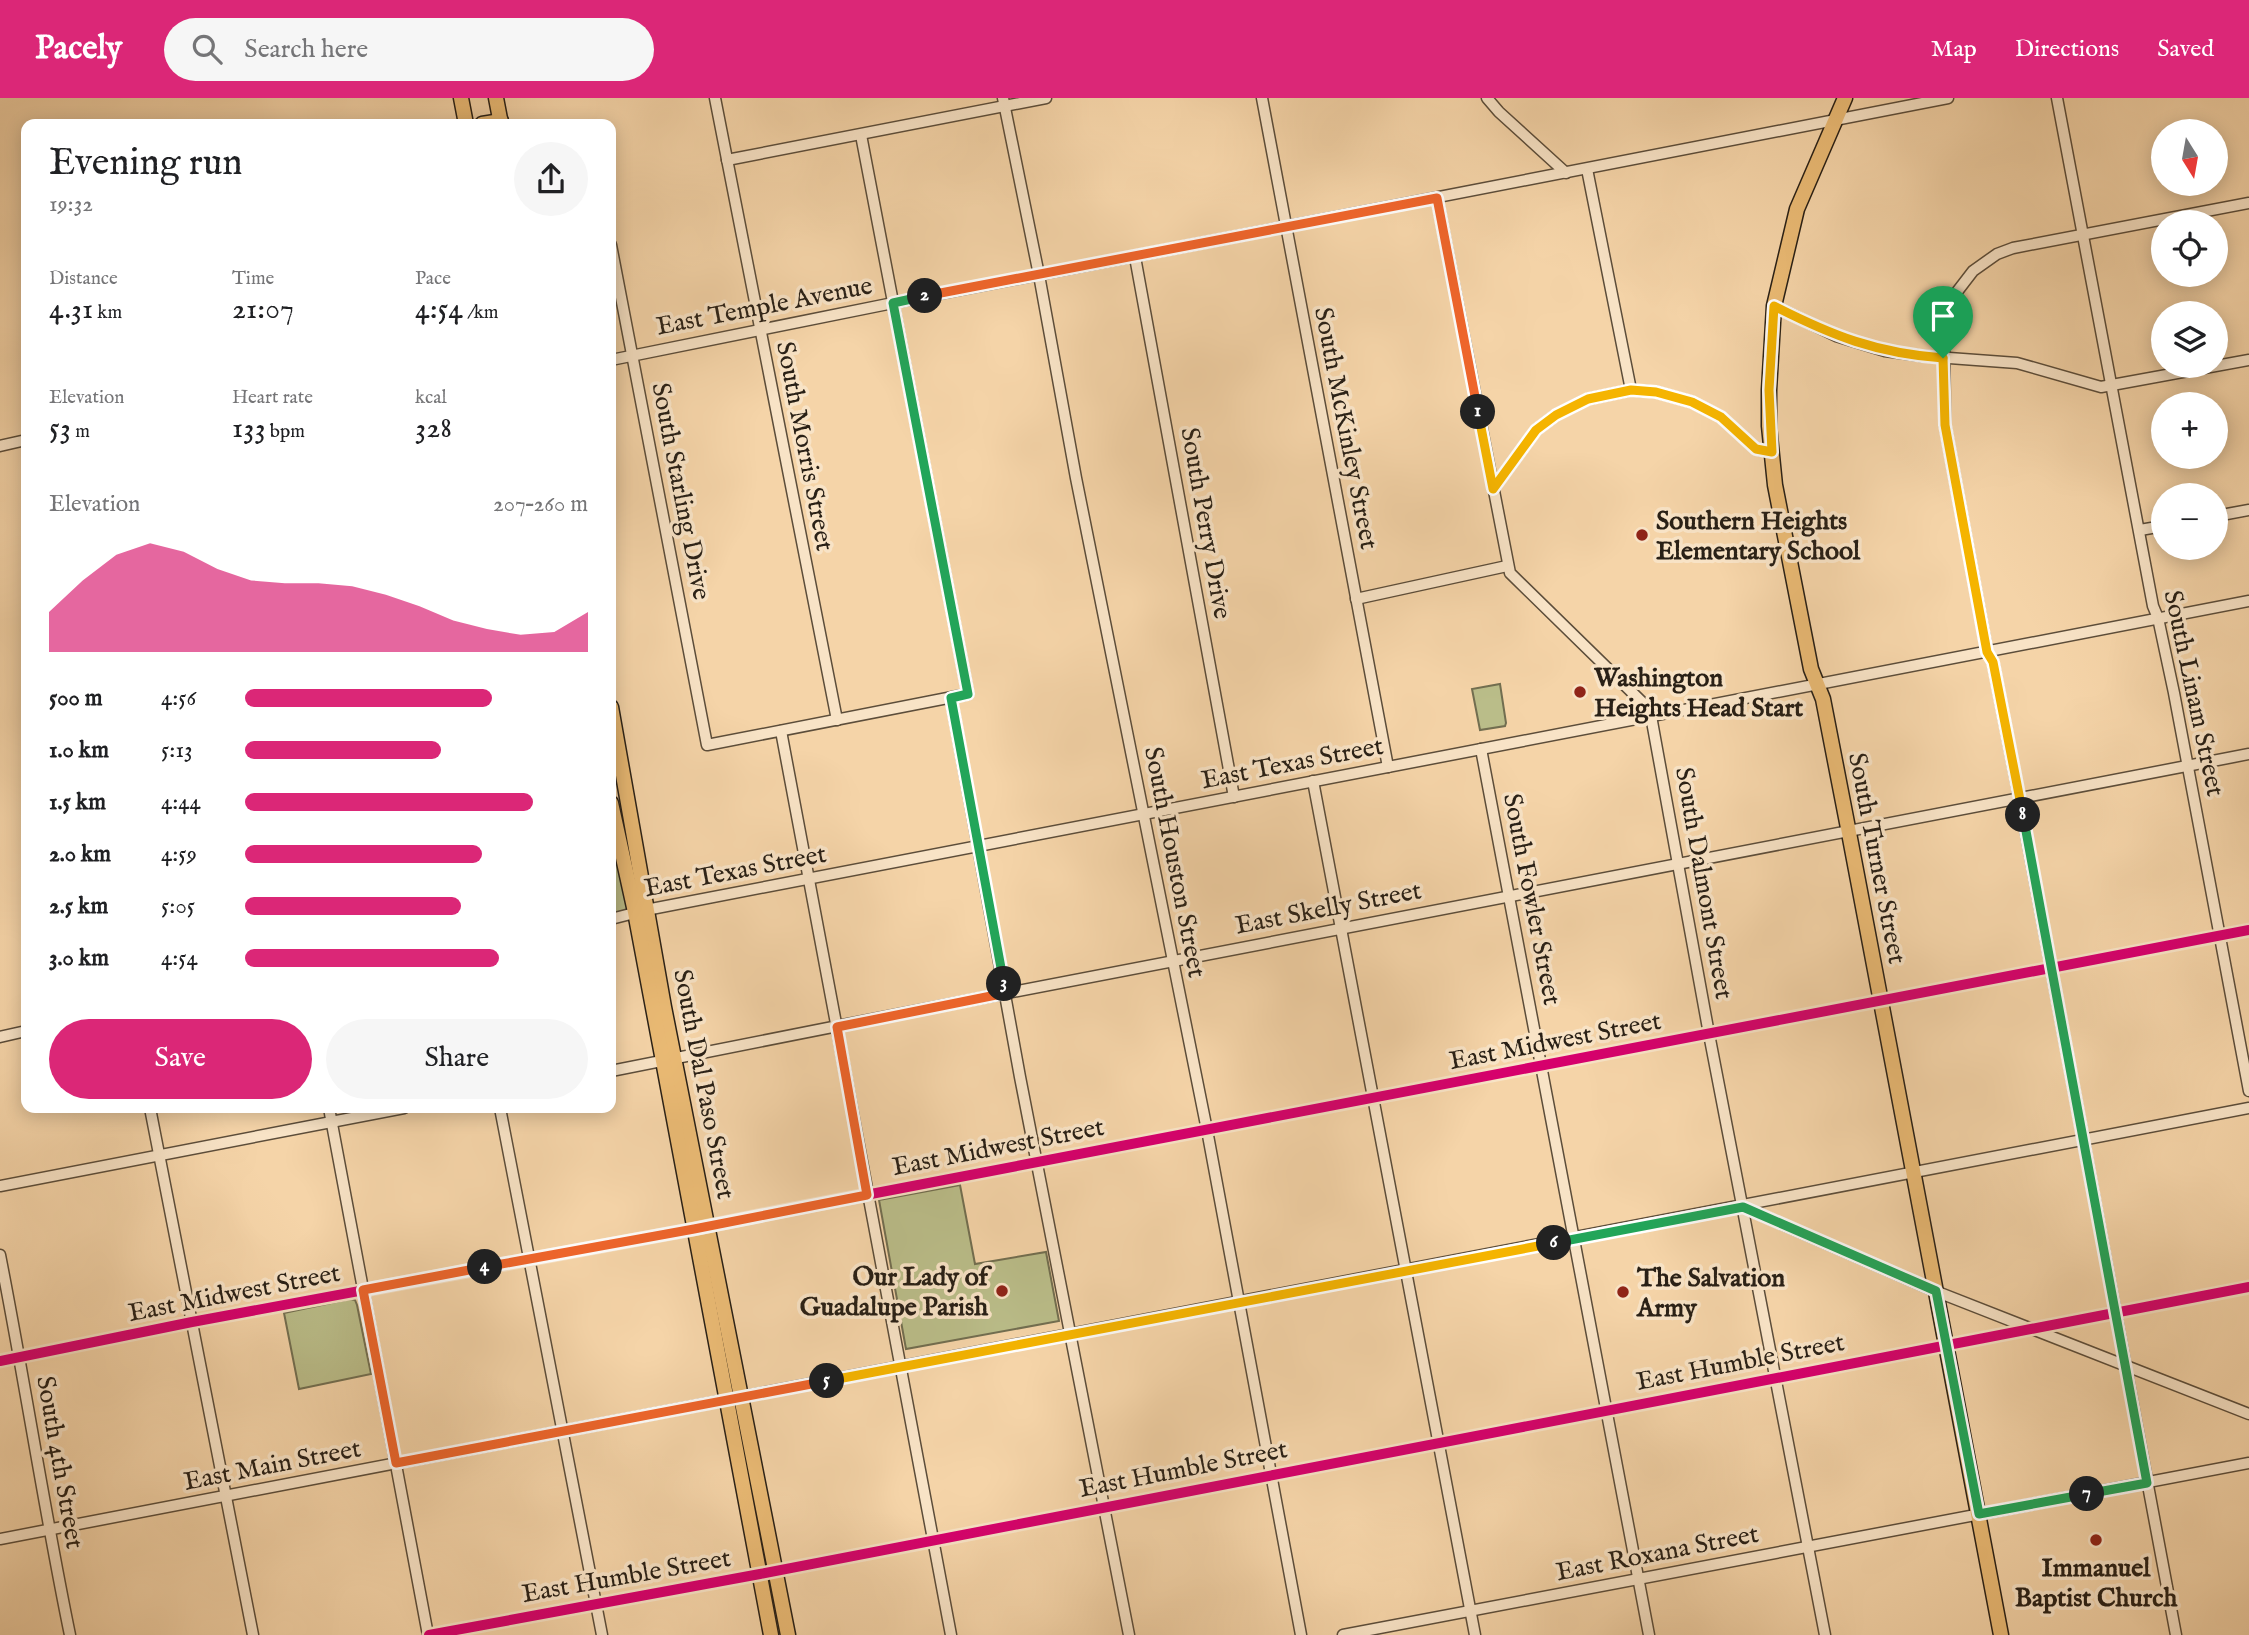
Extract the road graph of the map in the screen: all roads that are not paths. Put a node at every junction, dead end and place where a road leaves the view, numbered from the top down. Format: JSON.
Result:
{"nodes":[{"id":1,"x":461,"y":98,"type":"edge"},
{"id":2,"x":496,"y":98,"type":"edge"},
{"id":3,"x":716,"y":98,"type":"edge"},
{"id":4,"x":1046,"y":98,"type":"edge"},
{"id":5,"x":1262,"y":98,"type":"edge"},
{"id":6,"x":1486,"y":98,"type":"edge"},
{"id":7,"x":1844,"y":98,"type":"edge"},
{"id":8,"x":1948,"y":98,"type":"edge"},
{"id":9,"x":2057,"y":98,"type":"edge"},
{"id":10,"x":1004,"y":102,"type":"edge"},
{"id":11,"x":465,"y":119,"type":"edge"},
{"id":12,"x":500,"y":119,"type":"edge"},
{"id":13,"x":1834,"y":120,"type":"junction"},
{"id":14,"x":861,"y":135,"type":"junction"},
{"id":15,"x":727,"y":160,"type":"junction"},
{"id":16,"x":1587,"y":169,"type":"junction"},
{"id":17,"x":1566,"y":173,"type":"junction"},
{"id":18,"x":1437,"y":198,"type":"junction"},
{"id":19,"x":2249,"y":203,"type":"edge"},
{"id":20,"x":1285,"y":227,"type":"junction"},
{"id":21,"x":2082,"y":235,"type":"junction"},
{"id":22,"x":1135,"y":257,"type":"junction"},
{"id":23,"x":616,"y":271,"type":"edge"},
{"id":24,"x":1039,"y":275,"type":"junction"},
{"id":25,"x":893,"y":303,"type":"junction"},
{"id":26,"x":1774,"y":306,"type":"junction"},
{"id":27,"x":761,"y":329,"type":"junction"},
{"id":28,"x":633,"y":355,"type":"junction"},
{"id":29,"x":1943,"y":358,"type":"junction"},
{"id":30,"x":616,"y":359,"type":"edge"},
{"id":31,"x":2249,"y":360,"type":"edge"},
{"id":32,"x":2112,"y":386,"type":"junction"},
{"id":33,"x":1631,"y":390,"type":"junction"},
{"id":34,"x":21,"y":444,"type":"edge"},
{"id":35,"x":0,"y":446,"type":"edge"},
{"id":36,"x":1772,"y":452,"type":"junction"},
{"id":37,"x":1493,"y":489,"type":"junction"},
{"id":38,"x":2249,"y":510,"type":"edge"},
{"id":39,"x":2228,"y":514,"type":"edge"},
{"id":40,"x":2151,"y":528,"type":"edge"},
{"id":41,"x":2140,"y":530,"type":"junction"},
{"id":42,"x":1507,"y":566,"type":"junction"},
{"id":43,"x":1356,"y":599,"type":"junction"},
{"id":44,"x":2249,"y":601,"type":"edge"},
{"id":45,"x":2158,"y":618,"type":"junction"},
{"id":46,"x":1987,"y":652,"type":"junction"},
{"id":47,"x":1818,"y":685,"type":"junction"},
{"id":48,"x":951,"y":698,"type":"junction"},
{"id":49,"x":1651,"y":716,"type":"junction"},
{"id":50,"x":836,"y":720,"type":"junction"},
{"id":51,"x":781,"y":731,"type":"junction"},
{"id":52,"x":616,"y":741,"type":"edge"},
{"id":53,"x":1481,"y":749,"type":"junction"},
{"id":54,"x":2249,"y":754,"type":"edge"},
{"id":55,"x":2188,"y":766,"type":"junction"},
{"id":56,"x":1388,"y":767,"type":"junction"},
{"id":57,"x":1313,"y":781,"type":"junction"},
{"id":58,"x":1234,"y":797,"type":"junction"},
{"id":59,"x":2020,"y":800,"type":"junction"},
{"id":60,"x":1143,"y":814,"type":"junction"},
{"id":61,"x":616,"y":821,"type":"edge"},
{"id":62,"x":1849,"y":833,"type":"junction"},
{"id":63,"x":979,"y":846,"type":"junction"},
{"id":64,"x":1679,"y":864,"type":"junction"},
{"id":65,"x":808,"y":878,"type":"junction"},
{"id":66,"x":1509,"y":896,"type":"junction"},
{"id":67,"x":641,"y":911,"type":"junction"},
{"id":68,"x":616,"y":918,"type":"edge"},
{"id":69,"x":1341,"y":928,"type":"junction"},
{"id":70,"x":2249,"y":930,"type":"edge"},
{"id":71,"x":2219,"y":936,"type":"junction"},
{"id":72,"x":1172,"y":961,"type":"junction"},
{"id":73,"x":2050,"y":968,"type":"junction"},
{"id":74,"x":1006,"y":993,"type":"junction"},
{"id":75,"x":1880,"y":1001,"type":"junction"},
{"id":76,"x":837,"y":1027,"type":"junction"},
{"id":77,"x":21,"y":1032,"type":"edge"},
{"id":78,"x":1709,"y":1034,"type":"junction"},
{"id":79,"x":0,"y":1037,"type":"edge"},
{"id":80,"x":669,"y":1059,"type":"junction"},
{"id":81,"x":1542,"y":1066,"type":"junction"},
{"id":82,"x":616,"y":1069,"type":"edge"},
{"id":83,"x":2249,"y":1091,"type":"edge"},
{"id":84,"x":1373,"y":1098,"type":"junction"},
{"id":85,"x":2249,"y":1108,"type":"edge"},
{"id":86,"x":151,"y":1113,"type":"edge"},
{"id":87,"x":329,"y":1113,"type":"edge"},
{"id":88,"x":378,"y":1113,"type":"edge"},
{"id":89,"x":501,"y":1113,"type":"edge"},
{"id":90,"x":331,"y":1122,"type":"junction"},
{"id":91,"x":1207,"y":1130,"type":"junction"},
{"id":92,"x":2085,"y":1140,"type":"junction"},
{"id":93,"x":159,"y":1155,"type":"junction"},
{"id":94,"x":1038,"y":1162,"type":"junction"},
{"id":95,"x":1913,"y":1172,"type":"junction"},
{"id":96,"x":0,"y":1186,"type":"edge"},
{"id":97,"x":867,"y":1195,"type":"junction"},
{"id":98,"x":1743,"y":1207,"type":"junction"},
{"id":99,"x":701,"y":1228,"type":"junction"},
{"id":100,"x":1575,"y":1239,"type":"junction"},
{"id":101,"x":0,"y":1255,"type":"edge"},
{"id":102,"x":529,"y":1259,"type":"junction"},
{"id":103,"x":1406,"y":1271,"type":"junction"},
{"id":104,"x":2249,"y":1287,"type":"edge"},
{"id":105,"x":363,"y":1290,"type":"junction"},
{"id":106,"x":1936,"y":1291,"type":"junction"},
{"id":107,"x":1239,"y":1303,"type":"junction"},
{"id":108,"x":2115,"y":1313,"type":"junction"},
{"id":109,"x":192,"y":1322,"type":"junction"},
{"id":110,"x":2032,"y":1328,"type":"junction"},
{"id":111,"x":1069,"y":1335,"type":"junction"},
{"id":112,"x":1946,"y":1345,"type":"junction"},
{"id":113,"x":20,"y":1357,"type":"junction"},
{"id":114,"x":0,"y":1361,"type":"edge"},
{"id":115,"x":2124,"y":1364,"type":"junction"},
{"id":116,"x":900,"y":1367,"type":"junction"},
{"id":117,"x":1775,"y":1377,"type":"junction"},
{"id":118,"x":742,"y":1397,"type":"junction"},
{"id":119,"x":726,"y":1400,"type":"junction"},
{"id":120,"x":1606,"y":1410,"type":"junction"},
{"id":121,"x":2249,"y":1414,"type":"edge"},
{"id":122,"x":562,"y":1431,"type":"junction"},
{"id":123,"x":1438,"y":1443,"type":"junction"},
{"id":124,"x":396,"y":1463,"type":"junction"},
{"id":125,"x":2249,"y":1463,"type":"edge"},
{"id":126,"x":1270,"y":1475,"type":"junction"},
{"id":127,"x":2147,"y":1483,"type":"junction"},
{"id":128,"x":226,"y":1496,"type":"junction"},
{"id":129,"x":1105,"y":1507,"type":"junction"},
{"id":130,"x":1979,"y":1514,"type":"junction"},
{"id":131,"x":48,"y":1529,"type":"junction"},
{"id":132,"x":0,"y":1539,"type":"edge"},
{"id":133,"x":933,"y":1539,"type":"junction"},
{"id":134,"x":1808,"y":1546,"type":"junction"},
{"id":135,"x":776,"y":1571,"type":"junction"},
{"id":136,"x":760,"y":1574,"type":"junction"},
{"id":137,"x":1639,"y":1578,"type":"junction"},
{"id":138,"x":596,"y":1603,"type":"junction"},
{"id":139,"x":1470,"y":1611,"type":"junction"},
{"id":140,"x":70,"y":1635,"type":"edge"},
{"id":141,"x":253,"y":1635,"type":"edge"},
{"id":142,"x":428,"y":1635,"type":"edge"},
{"id":143,"x":602,"y":1635,"type":"edge"},
{"id":144,"x":771,"y":1635,"type":"edge"},
{"id":145,"x":788,"y":1635,"type":"edge"},
{"id":146,"x":951,"y":1635,"type":"edge"},
{"id":147,"x":1129,"y":1635,"type":"edge"},
{"id":148,"x":1301,"y":1635,"type":"edge"},
{"id":149,"x":1343,"y":1635,"type":"edge"},
{"id":150,"x":1475,"y":1635,"type":"edge"},
{"id":151,"x":1649,"y":1635,"type":"edge"},
{"id":152,"x":1825,"y":1635,"type":"edge"},
{"id":153,"x":2001,"y":1635,"type":"edge"},
{"id":154,"x":2176,"y":1635,"type":"edge"}],
"edges":[{"from":1,"to":11,"type":"main road"},
{"from":2,"to":12,"type":"main road"},
{"from":3,"to":15,"type":"street","name":"South Morris Street"},
{"from":4,"to":10,"type":"street"},
{"from":5,"to":20,"type":"street","name":"South McKinley Street"},
{"from":6,"to":17,"type":"street"},
{"from":7,"to":13,"type":"main road","name":"South Turner Street"},
{"from":8,"to":13,"type":"street","name":"East Temple Avenue"},
{"from":9,"to":21,"type":"street","name":"South Linam Street"},
{"from":10,"to":14,"type":"street"},
{"from":10,"to":24,"type":"street","name":"South Houston Street"},
{"from":13,"to":16,"type":"street","name":"East Temple Avenue"},
{"from":13,"to":26,"type":"main road","name":"South Turner Street"},
{"from":14,"to":15,"type":"street"},
{"from":14,"to":25,"type":"street"},
{"from":15,"to":27,"type":"street","name":"South Morris Street"},
{"from":16,"to":17,"type":"street","name":"East Temple Avenue"},
{"from":16,"to":33,"type":"street"},
{"from":17,"to":18,"type":"street","name":"East Temple Avenue"},
{"from":18,"to":20,"type":"street","name":"East Temple Avenue"},
{"from":18,"to":37,"type":"street"},
{"from":19,"to":21,"type":"street"},
{"from":20,"to":22,"type":"street","name":"East Temple Avenue"},
{"from":20,"to":43,"type":"street","name":"South McKinley Street"},
{"from":21,"to":29,"type":"street"},
{"from":21,"to":32,"type":"street","name":"South Linam Street"},
{"from":22,"to":24,"type":"street","name":"East Temple Avenue"},
{"from":22,"to":58,"type":"street","name":"South Perry Drive"},
{"from":23,"to":28,"type":"street","name":"South Starling Drive"},
{"from":24,"to":25,"type":"street","name":"East Temple Avenue"},
{"from":24,"to":60,"type":"street","name":"South Houston Street"},
{"from":25,"to":27,"type":"street","name":"East Temple Avenue"},
{"from":25,"to":48,"type":"street"},
{"from":26,"to":29,"type":"street"},
{"from":26,"to":36,"type":"main road","name":"South Turner Street"},
{"from":27,"to":28,"type":"street","name":"East Temple Avenue"},
{"from":27,"to":50,"type":"street","name":"South Morris Street"},
{"from":28,"to":30,"type":"street","name":"East Temple Avenue"},
{"from":28,"to":51,"type":"street","name":"South Starling Drive"},
{"from":29,"to":32,"type":"street"},
{"from":29,"to":46,"type":"street"},
{"from":31,"to":32,"type":"street"},
{"from":32,"to":41,"type":"street","name":"South Linam Street"},
{"from":33,"to":36,"type":"street"},
{"from":33,"to":37,"type":"street"},
{"from":34,"to":35,"type":"street"},
{"from":36,"to":47,"type":"main road","name":"South Turner Street"},
{"from":37,"to":42,"type":"street"},
{"from":38,"to":39,"type":"street"},
{"from":40,"to":41,"type":"street"},
{"from":41,"to":45,"type":"street","name":"South Linam Street"},
{"from":42,"to":43,"type":"street"},
{"from":42,"to":49,"type":"street"},
{"from":43,"to":56,"type":"street","name":"South McKinley Street"},
{"from":44,"to":45,"type":"street","name":"East Texas Street"},
{"from":45,"to":46,"type":"street","name":"East Texas Street"},
{"from":45,"to":55,"type":"street","name":"South Linam Street"},
{"from":46,"to":47,"type":"street","name":"East Texas Street"},
{"from":46,"to":59,"type":"street"},
{"from":47,"to":49,"type":"street","name":"East Texas Street"},
{"from":47,"to":62,"type":"main road","name":"South Turner Street"},
{"from":48,"to":50,"type":"street"},
{"from":48,"to":63,"type":"street"},
{"from":49,"to":53,"type":"street","name":"East Texas Street"},
{"from":49,"to":64,"type":"street","name":"South Dalmont Street"},
{"from":50,"to":51,"type":"street"},
{"from":51,"to":65,"type":"street"},
{"from":52,"to":67,"type":"main road","name":"South Dal Paso Street"},
{"from":53,"to":56,"type":"street","name":"East Texas Street"},
{"from":53,"to":66,"type":"street","name":"South Fowler Street"},
{"from":54,"to":55,"type":"street","name":"East Skelly Street"},
{"from":55,"to":59,"type":"street","name":"East Skelly Street"},
{"from":55,"to":71,"type":"street","name":"South Linam Street"},
{"from":56,"to":57,"type":"street","name":"East Texas Street"},
{"from":57,"to":58,"type":"street","name":"East Texas Street"},
{"from":57,"to":69,"type":"street"},
{"from":58,"to":60,"type":"street","name":"East Texas Street"},
{"from":59,"to":62,"type":"street","name":"East Skelly Street"},
{"from":59,"to":73,"type":"street"},
{"from":60,"to":63,"type":"street","name":"East Texas Street"},
{"from":60,"to":72,"type":"street","name":"South Houston Street"},
{"from":61,"to":67,"type":"main road","name":"South Dal Paso Street"},
{"from":62,"to":64,"type":"street","name":"East Skelly Street"},
{"from":62,"to":75,"type":"main road","name":"South Turner Street"},
{"from":63,"to":65,"type":"street","name":"East Texas Street"},
{"from":63,"to":74,"type":"street"},
{"from":64,"to":66,"type":"street","name":"East Skelly Street"},
{"from":64,"to":78,"type":"street","name":"South Dalmont Street"},
{"from":65,"to":67,"type":"street","name":"East Texas Street"},
{"from":65,"to":76,"type":"street"},
{"from":66,"to":69,"type":"street","name":"East Skelly Street"},
{"from":66,"to":81,"type":"street","name":"South Fowler Street"},
{"from":67,"to":68,"type":"street","name":"East Texas Street"},
{"from":67,"to":80,"type":"main road","name":"South Dal Paso Street"},
{"from":69,"to":72,"type":"street","name":"East Skelly Street"},
{"from":69,"to":84,"type":"street"},
{"from":70,"to":71,"type":"street","name":"East Midwest Street"},
{"from":71,"to":73,"type":"street","name":"East Midwest Street"},
{"from":71,"to":83,"type":"street","name":"South Linam Street"},
{"from":72,"to":74,"type":"street","name":"East Skelly Street"},
{"from":72,"to":91,"type":"street","name":"South Houston Street"},
{"from":73,"to":75,"type":"street","name":"East Midwest Street"},
{"from":73,"to":92,"type":"street"},
{"from":74,"to":76,"type":"street","name":"East Skelly Street"},
{"from":74,"to":94,"type":"street"},
{"from":75,"to":78,"type":"street","name":"East Midwest Street"},
{"from":75,"to":95,"type":"main road","name":"South Turner Street"},
{"from":76,"to":80,"type":"street","name":"East Skelly Street"},
{"from":76,"to":97,"type":"street"},
{"from":77,"to":79,"type":"street"},
{"from":78,"to":81,"type":"street","name":"East Midwest Street"},
{"from":78,"to":98,"type":"street","name":"South Dalmont Street"},
{"from":80,"to":82,"type":"street","name":"East Skelly Street"},
{"from":80,"to":99,"type":"main road","name":"South Dal Paso Street"},
{"from":81,"to":84,"type":"street","name":"East Midwest Street"},
{"from":81,"to":100,"type":"street","name":"South Fowler Street"},
{"from":84,"to":91,"type":"street","name":"East Midwest Street"},
{"from":84,"to":103,"type":"street"},
{"from":85,"to":92,"type":"street","name":"East Main Street"},
{"from":86,"to":93,"type":"street"},
{"from":87,"to":90,"type":"street"},
{"from":88,"to":90,"type":"street"},
{"from":89,"to":102,"type":"street"},
{"from":90,"to":93,"type":"street"},
{"from":90,"to":105,"type":"street"},
{"from":91,"to":94,"type":"street","name":"East Midwest Street"},
{"from":91,"to":107,"type":"street","name":"South Houston Street"},
{"from":92,"to":95,"type":"street","name":"East Main Street"},
{"from":92,"to":108,"type":"street"},
{"from":93,"to":96,"type":"street"},
{"from":93,"to":109,"type":"street"},
{"from":94,"to":97,"type":"street","name":"East Midwest Street"},
{"from":94,"to":111,"type":"street"},
{"from":95,"to":98,"type":"street","name":"East Main Street"},
{"from":95,"to":106,"type":"main road","name":"South Turner Street"},
{"from":97,"to":99,"type":"street","name":"East Midwest Street"},
{"from":97,"to":116,"type":"street"},
{"from":98,"to":100,"type":"street","name":"East Main Street"},
{"from":98,"to":106,"type":"street"},
{"from":98,"to":117,"type":"street","name":"South Dalmont Street"},
{"from":99,"to":102,"type":"street","name":"East Midwest Street"},
{"from":99,"to":118,"type":"main road","name":"South Dal Paso Street"},
{"from":99,"to":119,"type":"main road","name":"South Dal Paso Street"},
{"from":100,"to":103,"type":"street","name":"East Main Street"},
{"from":100,"to":120,"type":"street","name":"South Fowler Street"},
{"from":101,"to":113,"type":"street","name":"South 4th Street"},
{"from":102,"to":105,"type":"street","name":"East Midwest Street"},
{"from":102,"to":122,"type":"street"},
{"from":103,"to":107,"type":"street","name":"East Main Street"},
{"from":103,"to":123,"type":"street"},
{"from":104,"to":108,"type":"street","name":"East Humble Street"},
{"from":105,"to":109,"type":"street","name":"East Midwest Street"},
{"from":105,"to":124,"type":"street"},
{"from":106,"to":110,"type":"street"},
{"from":106,"to":112,"type":"main road","name":"South Turner Street"},
{"from":107,"to":111,"type":"street","name":"East Main Street"},
{"from":107,"to":126,"type":"street","name":"South Houston Street"},
{"from":108,"to":110,"type":"street","name":"East Humble Street"},
{"from":108,"to":115,"type":"street"},
{"from":109,"to":113,"type":"street","name":"East Midwest Street"},
{"from":109,"to":128,"type":"street"},
{"from":110,"to":112,"type":"street","name":"East Humble Street"},
{"from":110,"to":115,"type":"street"},
{"from":111,"to":116,"type":"street","name":"East Main Street"},
{"from":111,"to":129,"type":"street"},
{"from":112,"to":117,"type":"street","name":"East Humble Street"},
{"from":112,"to":130,"type":"main road","name":"South Turner Street"},
{"from":113,"to":114,"type":"street","name":"East Midwest Street"},
{"from":113,"to":131,"type":"street","name":"South 4th Street"},
{"from":115,"to":121,"type":"street"},
{"from":115,"to":127,"type":"street"},
{"from":116,"to":118,"type":"street","name":"East Main Street"},
{"from":116,"to":133,"type":"street"},
{"from":117,"to":120,"type":"street","name":"East Humble Street"},
{"from":117,"to":134,"type":"street","name":"South Dalmont Street"},
{"from":118,"to":119,"type":"street","name":"East Main Street"},
{"from":118,"to":135,"type":"main road","name":"South Dal Paso Street"},
{"from":119,"to":122,"type":"street","name":"East Main Street"},
{"from":119,"to":136,"type":"main road","name":"South Dal Paso Street"},
{"from":120,"to":123,"type":"street","name":"East Humble Street"},
{"from":120,"to":137,"type":"street","name":"South Fowler Street"},
{"from":122,"to":124,"type":"street","name":"East Main Street"},
{"from":122,"to":138,"type":"street"},
{"from":123,"to":126,"type":"street","name":"East Humble Street"},
{"from":123,"to":139,"type":"street"},
{"from":124,"to":128,"type":"street","name":"East Main Street"},
{"from":124,"to":142,"type":"street"},
{"from":125,"to":127,"type":"street","name":"East Roxana Street"},
{"from":126,"to":129,"type":"street","name":"East Humble Street"},
{"from":126,"to":148,"type":"street","name":"South Houston Street"},
{"from":127,"to":130,"type":"street","name":"East Roxana Street"},
{"from":127,"to":154,"type":"street"},
{"from":128,"to":131,"type":"street","name":"East Main Street"},
{"from":128,"to":141,"type":"street"},
{"from":129,"to":133,"type":"street","name":"East Humble Street"},
{"from":129,"to":147,"type":"street"},
{"from":130,"to":134,"type":"street","name":"East Roxana Street"},
{"from":130,"to":153,"type":"main road","name":"South Turner Street"},
{"from":131,"to":132,"type":"street","name":"East Main Street"},
{"from":131,"to":140,"type":"street","name":"South 4th Street"},
{"from":133,"to":135,"type":"street","name":"East Humble Street"},
{"from":133,"to":146,"type":"street"},
{"from":134,"to":137,"type":"street","name":"East Roxana Street"},
{"from":134,"to":152,"type":"street","name":"South Dalmont Street"},
{"from":135,"to":136,"type":"street","name":"East Humble Street"},
{"from":135,"to":145,"type":"main road","name":"South Dal Paso Street"},
{"from":136,"to":138,"type":"street","name":"East Humble Street"},
{"from":136,"to":144,"type":"main road","name":"South Dal Paso Street"},
{"from":137,"to":139,"type":"street","name":"East Roxana Street"},
{"from":137,"to":151,"type":"street","name":"South Fowler Street"},
{"from":138,"to":142,"type":"street","name":"East Humble Street"},
{"from":138,"to":143,"type":"street"},
{"from":139,"to":149,"type":"street","name":"East Roxana Street"},
{"from":139,"to":150,"type":"street"}]}
